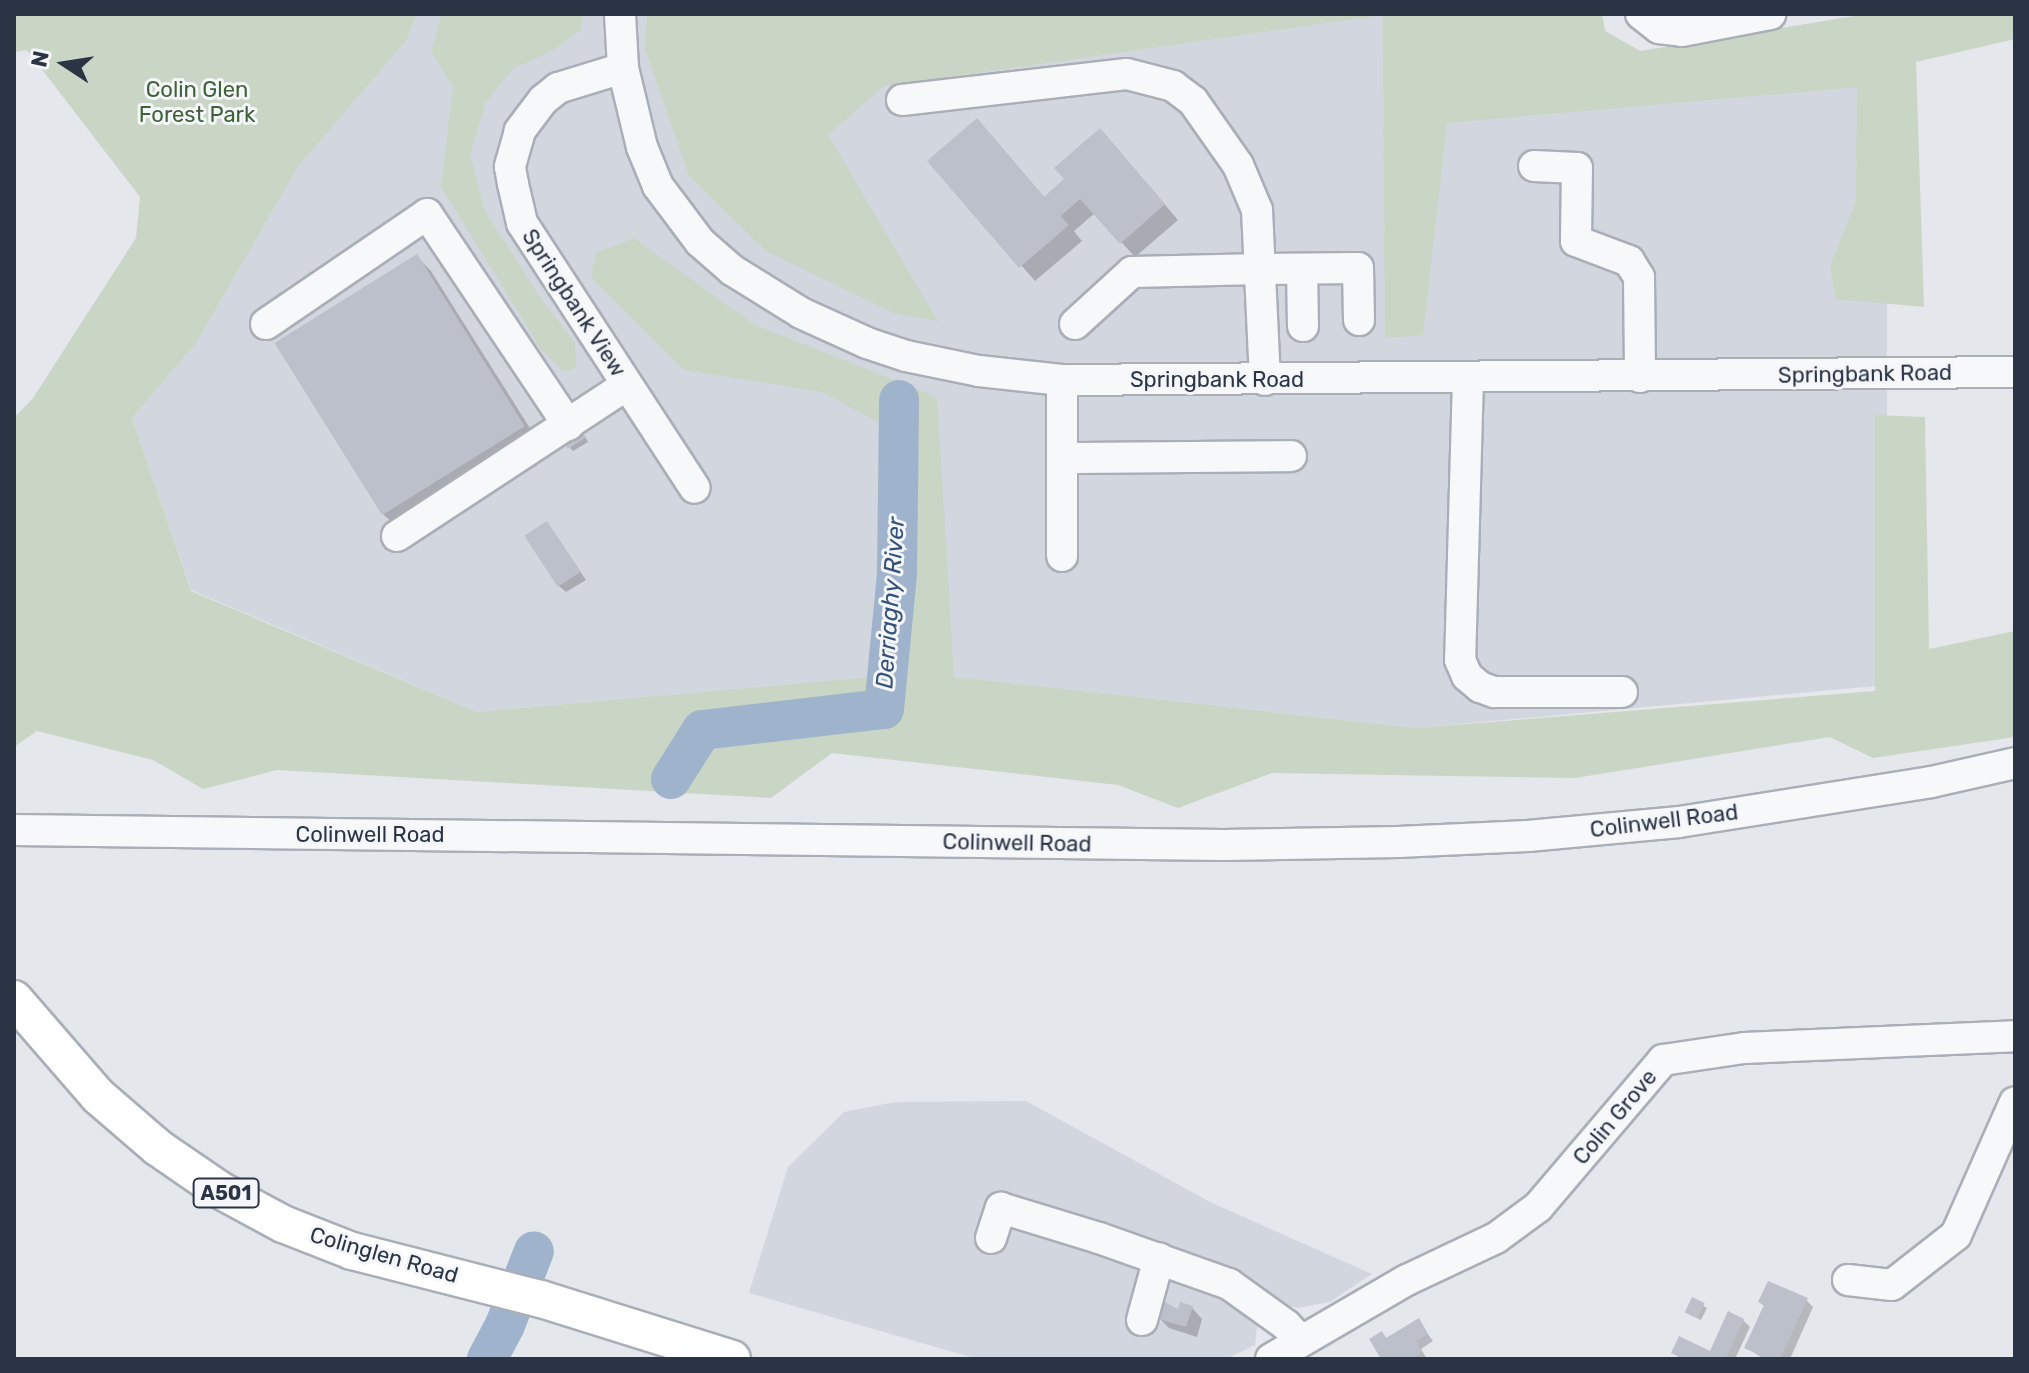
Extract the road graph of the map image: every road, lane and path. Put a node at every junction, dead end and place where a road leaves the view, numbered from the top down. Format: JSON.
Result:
{"nodes":[{"id":1,"x":620,"y":14,"type":"edge"},
{"id":2,"x":1641,"y":14,"type":"edge"},
{"id":3,"x":1770,"y":14,"type":"edge"},
{"id":4,"x":623,"y":68,"type":"junction"},
{"id":5,"x":902,"y":100,"type":"dead end"},
{"id":6,"x":1534,"y":166,"type":"dead end"},
{"id":7,"x":1262,"y":269,"type":"junction"},
{"id":8,"x":1302,"y":269,"type":"junction"},
{"id":9,"x":1359,"y":320,"type":"dead end"},
{"id":10,"x":266,"y":324,"type":"dead end"},
{"id":11,"x":1075,"y":324,"type":"dead end"},
{"id":12,"x":1303,"y":326,"type":"dead end"},
{"id":13,"x":2015,"y":372,"type":"edge"},
{"id":14,"x":1640,"y":377,"type":"junction"},
{"id":15,"x":1468,"y":378,"type":"junction"},
{"id":16,"x":1062,"y":380,"type":"junction"},
{"id":17,"x":1265,"y":380,"type":"junction"},
{"id":18,"x":627,"y":385,"type":"junction"},
{"id":19,"x":568,"y":425,"type":"junction"},
{"id":20,"x":1291,"y":456,"type":"dead end"},
{"id":21,"x":1063,"y":458,"type":"junction"},
{"id":22,"x":695,"y":488,"type":"dead end"},
{"id":23,"x":397,"y":536,"type":"dead end"},
{"id":24,"x":1062,"y":556,"type":"dead end"},
{"id":25,"x":1622,"y":692,"type":"dead end"},
{"id":26,"x":2015,"y":763,"type":"edge"},
{"id":27,"x":14,"y":830,"type":"edge"},
{"id":28,"x":14,"y":999,"type":"edge"},
{"id":29,"x":2015,"y":1036,"type":"edge"},
{"id":30,"x":2015,"y":1102,"type":"edge"},
{"id":31,"x":991,"y":1238,"type":"dead end"},
{"id":32,"x":1159,"y":1258,"type":"junction"},
{"id":33,"x":1848,"y":1280,"type":"dead end"},
{"id":34,"x":1142,"y":1320,"type":"dead end"},
{"id":35,"x":1301,"y":1341,"type":"junction"},
{"id":36,"x":732,"y":1359,"type":"edge"},
{"id":37,"x":1271,"y":1359,"type":"edge"}],
"edges":[{"from":1,"to":4,"type":"street","name":"Springbank Road"},
{"from":2,"to":3,"type":"street"},
{"from":4,"to":16,"type":"street","name":"Springbank Road"},
{"from":4,"to":18,"type":"street","name":"Springbank View"},
{"from":5,"to":7,"type":"street"},
{"from":6,"to":14,"type":"street"},
{"from":7,"to":8,"type":"street"},
{"from":7,"to":11,"type":"street"},
{"from":7,"to":17,"type":"street"},
{"from":8,"to":9,"type":"street"},
{"from":8,"to":12,"type":"street"},
{"from":10,"to":19,"type":"street"},
{"from":13,"to":14,"type":"street","name":"Springbank Road"},
{"from":14,"to":15,"type":"street","name":"Springbank Road"},
{"from":15,"to":17,"type":"street","name":"Springbank Road"},
{"from":15,"to":25,"type":"street"},
{"from":16,"to":17,"type":"street","name":"Springbank Road"},
{"from":16,"to":21,"type":"street"},
{"from":18,"to":19,"type":"street"},
{"from":18,"to":22,"type":"street","name":"Springbank View"},
{"from":19,"to":23,"type":"street"},
{"from":20,"to":21,"type":"street"},
{"from":21,"to":24,"type":"street"},
{"from":26,"to":27,"type":"street","name":"Colinwell Road"},
{"from":28,"to":36,"type":"main road","name":"Colinglen Road","number":"A501"},
{"from":29,"to":35,"type":"street","name":"Colin Grove"},
{"from":30,"to":33,"type":"street"},
{"from":31,"to":32,"type":"street"},
{"from":32,"to":34,"type":"street"},
{"from":32,"to":35,"type":"street"},
{"from":35,"to":37,"type":"street","name":"Colin Grove"}]}
